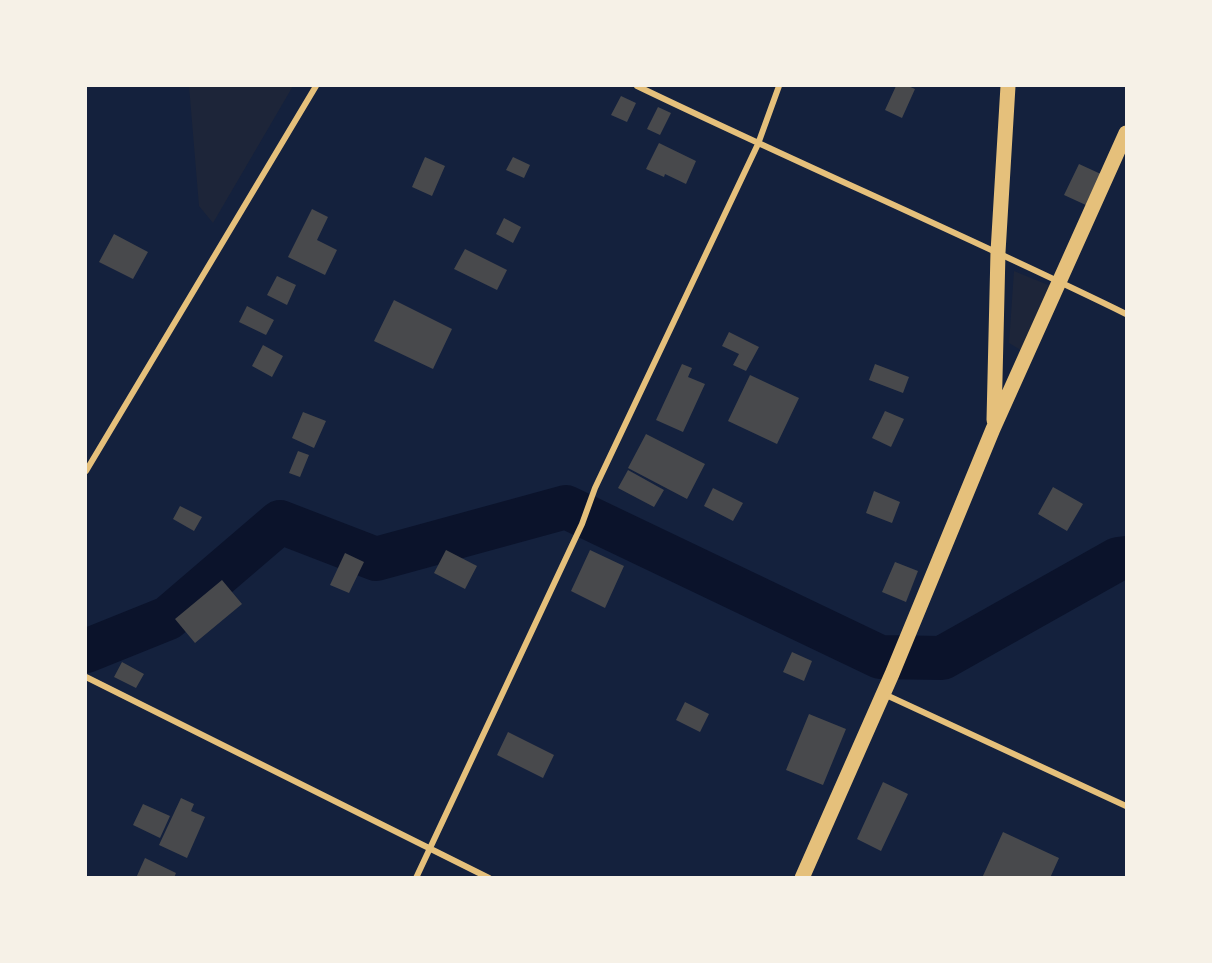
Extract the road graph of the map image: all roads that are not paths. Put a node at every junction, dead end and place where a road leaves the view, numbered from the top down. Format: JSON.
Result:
{"nodes":[{"id":1,"x":316,"y":86,"type":"edge"},
{"id":2,"x":637,"y":86,"type":"edge"},
{"id":3,"x":779,"y":86,"type":"edge"},
{"id":4,"x":1008,"y":86,"type":"edge"},
{"id":5,"x":1126,"y":133,"type":"edge"},
{"id":6,"x":758,"y":144,"type":"junction"},
{"id":7,"x":998,"y":252,"type":"junction"},
{"id":8,"x":1060,"y":282,"type":"junction"},
{"id":9,"x":1126,"y":314,"type":"edge"},
{"id":10,"x":993,"y":429,"type":"junction"},
{"id":11,"x":86,"y":471,"type":"edge"},
{"id":12,"x":86,"y":677,"type":"edge"},
{"id":13,"x":883,"y":694,"type":"junction"},
{"id":14,"x":1126,"y":806,"type":"edge"},
{"id":15,"x":430,"y":849,"type":"junction"},
{"id":16,"x":416,"y":878,"type":"edge"},
{"id":17,"x":489,"y":878,"type":"edge"},
{"id":18,"x":802,"y":878,"type":"edge"}],
"edges":[{"from":1,"to":11,"type":"street"},
{"from":2,"to":6,"type":"street"},
{"from":3,"to":6,"type":"street"},
{"from":4,"to":7,"type":"main road"},
{"from":5,"to":8,"type":"main road"},
{"from":6,"to":7,"type":"street"},
{"from":6,"to":15,"type":"street"},
{"from":7,"to":8,"type":"street"},
{"from":7,"to":10,"type":"main road"},
{"from":8,"to":9,"type":"street"},
{"from":8,"to":10,"type":"main road"},
{"from":10,"to":13,"type":"main road"},
{"from":12,"to":15,"type":"street"},
{"from":13,"to":14,"type":"street"},
{"from":13,"to":18,"type":"main road"},
{"from":15,"to":16,"type":"street"},
{"from":15,"to":17,"type":"street"}]}
